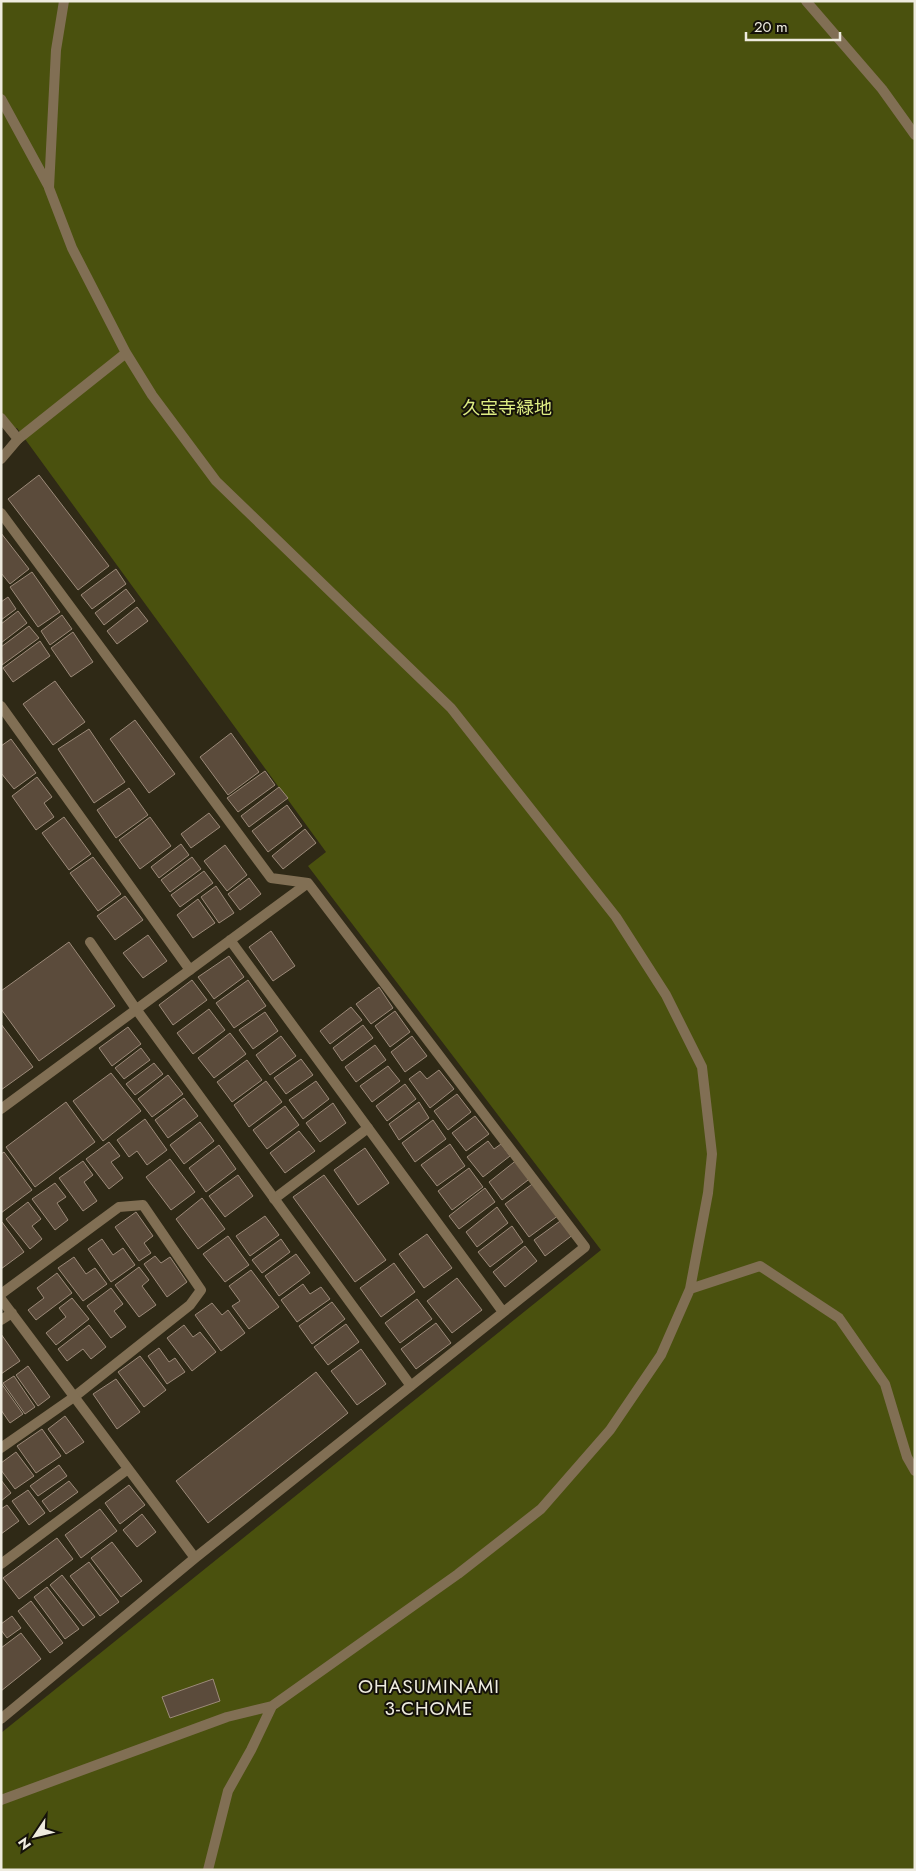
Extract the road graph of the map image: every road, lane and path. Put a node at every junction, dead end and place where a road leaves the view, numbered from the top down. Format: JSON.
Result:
{"nodes":[{"id":1,"x":64,"y":1,"type":"edge"},
{"id":2,"x":806,"y":1,"type":"edge"},
{"id":3,"x":1,"y":99,"type":"edge"},
{"id":4,"x":5,"y":114,"type":"edge"},
{"id":5,"x":915,"y":135,"type":"edge"},
{"id":6,"x":49,"y":188,"type":"junction"},
{"id":7,"x":126,"y":353,"type":"junction"},
{"id":8,"x":1,"y":418,"type":"edge"},
{"id":9,"x":18,"y":439,"type":"junction"},
{"id":10,"x":1,"y":459,"type":"edge"},
{"id":11,"x":1,"y":513,"type":"edge"},
{"id":12,"x":1,"y":706,"type":"edge"},
{"id":13,"x":308,"y":883,"type":"junction"},
{"id":14,"x":230,"y":940,"type":"junction"},
{"id":15,"x":90,"y":942,"type":"dead end"},
{"id":16,"x":190,"y":970,"type":"junction"},
{"id":17,"x":136,"y":1009,"type":"junction"},
{"id":18,"x":1,"y":1109,"type":"edge"},
{"id":19,"x":368,"y":1128,"type":"junction"},
{"id":20,"x":274,"y":1198,"type":"junction"},
{"id":21,"x":690,"y":1289,"type":"junction"},
{"id":22,"x":1,"y":1294,"type":"edge"},
{"id":23,"x":1,"y":1299,"type":"edge"},
{"id":24,"x":503,"y":1312,"type":"junction"},
{"id":25,"x":12,"y":1313,"type":"junction"},
{"id":26,"x":1,"y":1320,"type":"edge"},
{"id":27,"x":411,"y":1386,"type":"junction"},
{"id":28,"x":74,"y":1397,"type":"junction"},
{"id":29,"x":1,"y":1448,"type":"edge"},
{"id":30,"x":128,"y":1469,"type":"junction"},
{"id":31,"x":915,"y":1471,"type":"edge"},
{"id":32,"x":195,"y":1558,"type":"junction"},
{"id":33,"x":1,"y":1564,"type":"edge"},
{"id":34,"x":272,"y":1706,"type":"junction"},
{"id":35,"x":1,"y":1718,"type":"edge"},
{"id":36,"x":1,"y":1800,"type":"edge"},
{"id":37,"x":208,"y":1870,"type":"edge"}],
"edges":[{"from":1,"to":6,"type":"street"},
{"from":2,"to":5,"type":"street"},
{"from":3,"to":4,"type":"street"},
{"from":4,"to":6,"type":"street"},
{"from":6,"to":7,"type":"street"},
{"from":7,"to":9,"type":"street"},
{"from":7,"to":21,"type":"street"},
{"from":8,"to":9,"type":"street"},
{"from":9,"to":10,"type":"street"},
{"from":11,"to":13,"type":"street"},
{"from":12,"to":16,"type":"street"},
{"from":13,"to":14,"type":"street"},
{"from":13,"to":24,"type":"street"},
{"from":14,"to":16,"type":"street"},
{"from":14,"to":19,"type":"street"},
{"from":15,"to":17,"type":"street"},
{"from":16,"to":17,"type":"street"},
{"from":17,"to":18,"type":"street"},
{"from":17,"to":20,"type":"street"},
{"from":19,"to":20,"type":"street"},
{"from":19,"to":24,"type":"street"},
{"from":20,"to":27,"type":"street"},
{"from":21,"to":31,"type":"street"},
{"from":21,"to":34,"type":"street"},
{"from":22,"to":28,"type":"street"},
{"from":23,"to":25,"type":"street"},
{"from":24,"to":27,"type":"street"},
{"from":25,"to":26,"type":"street"},
{"from":25,"to":28,"type":"street"},
{"from":27,"to":32,"type":"street"},
{"from":28,"to":29,"type":"street"},
{"from":28,"to":30,"type":"street"},
{"from":30,"to":32,"type":"street"},
{"from":30,"to":33,"type":"street"},
{"from":32,"to":35,"type":"street"},
{"from":34,"to":36,"type":"street"},
{"from":34,"to":37,"type":"street"}]}
